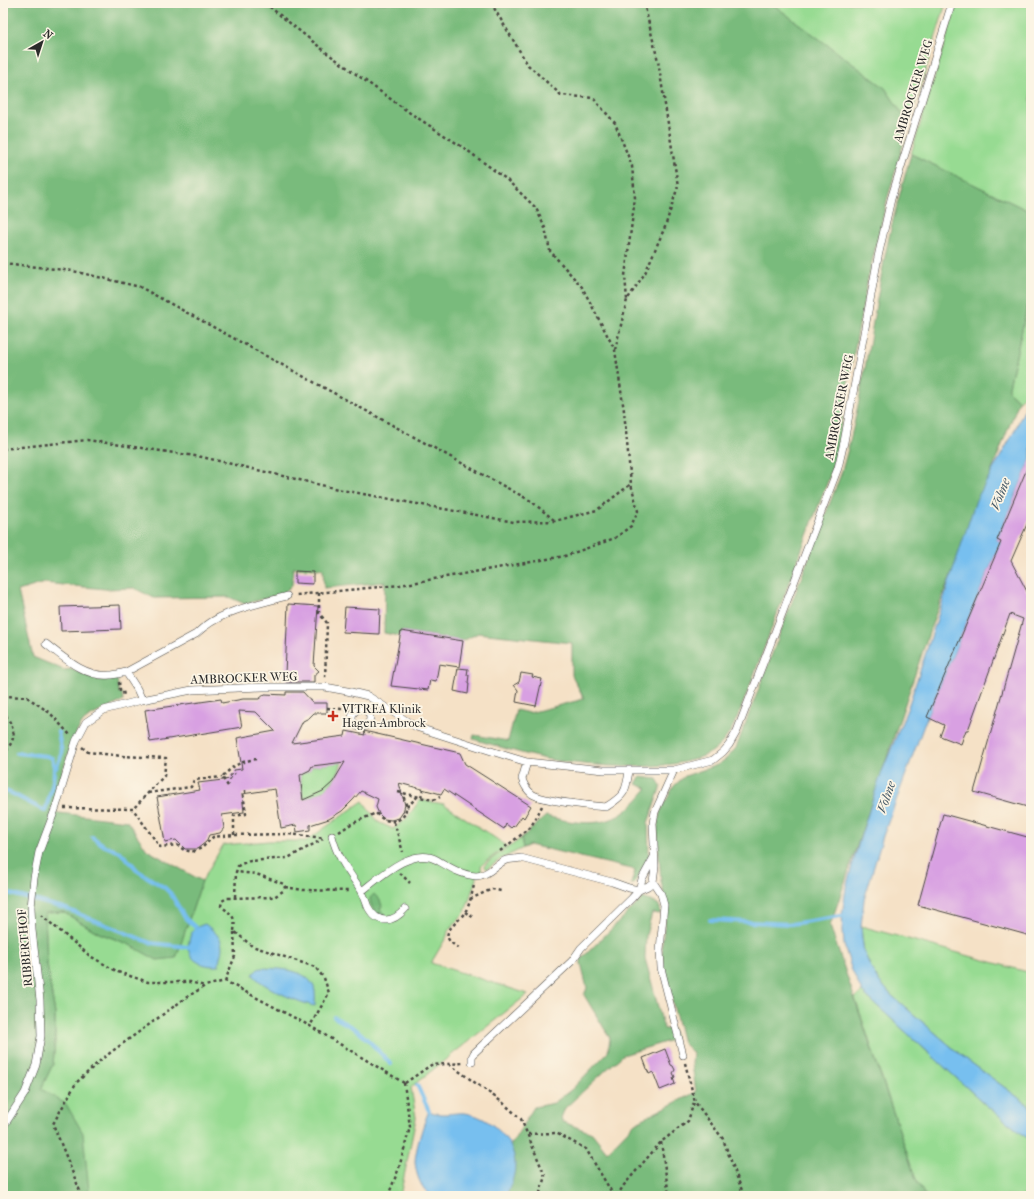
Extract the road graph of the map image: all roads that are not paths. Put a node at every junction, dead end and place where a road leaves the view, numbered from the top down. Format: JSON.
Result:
{"nodes":[{"id":1,"x":952,"y":3,"type":"edge"},
{"id":2,"x":287,"y":596,"type":"road end"},
{"id":3,"x":46,"y":644,"type":"dead end"},
{"id":4,"x":126,"y":672,"type":"junction"},
{"id":5,"x":142,"y":700,"type":"junction"},
{"id":6,"x":378,"y":702,"type":"junction"},
{"id":7,"x":369,"y":712,"type":"junction"},
{"id":8,"x":76,"y":741,"type":"joint"},
{"id":9,"x":528,"y":762,"type":"junction"},
{"id":10,"x":674,"y":770,"type":"junction"},
{"id":11,"x":629,"y":771,"type":"junction"},
{"id":12,"x":332,"y":836,"type":"road end"},
{"id":13,"x":654,"y":856,"type":"junction"},
{"id":14,"x":653,"y":882,"type":"junction"},
{"id":15,"x":639,"y":890,"type":"junction"},
{"id":16,"x":362,"y":891,"type":"junction"},
{"id":17,"x":405,"y":909,"type":"dead end"},
{"id":18,"x":683,"y":1055,"type":"road end"},
{"id":19,"x":472,"y":1062,"type":"road end"},
{"id":20,"x":3,"y":1127,"type":"edge"}],
"edges":[{"from":1,"to":10,"type":"lane","name":"AMBROCKER WEG"},
{"from":2,"to":4,"type":"lane"},
{"from":3,"to":4,"type":"lane"},
{"from":4,"to":5,"type":"lane"},
{"from":5,"to":6,"type":"lane","name":"AMBROCKER WEG"},
{"from":5,"to":8,"type":"lane","name":"AMBROCKER WEG"},
{"from":6,"to":7,"type":"lane"},
{"from":6,"to":9,"type":"lane","name":"AMBROCKER WEG"},
{"from":7,"to":7,"type":"lane"},
{"from":8,"to":20,"type":"lane","name":"RIBBERTHOF"},
{"from":9,"to":11,"type":"lane","name":"AMBROCKER WEG"},
{"from":9,"to":11,"type":"lane"},
{"from":10,"to":11,"type":"lane","name":"AMBROCKER WEG"},
{"from":10,"to":13,"type":"lane"},
{"from":12,"to":16,"type":"lane"},
{"from":13,"to":14,"type":"lane"},
{"from":13,"to":15,"type":"lane"},
{"from":14,"to":15,"type":"lane"},
{"from":14,"to":18,"type":"lane"},
{"from":15,"to":16,"type":"lane"},
{"from":15,"to":19,"type":"lane"},
{"from":16,"to":17,"type":"lane"}]}
